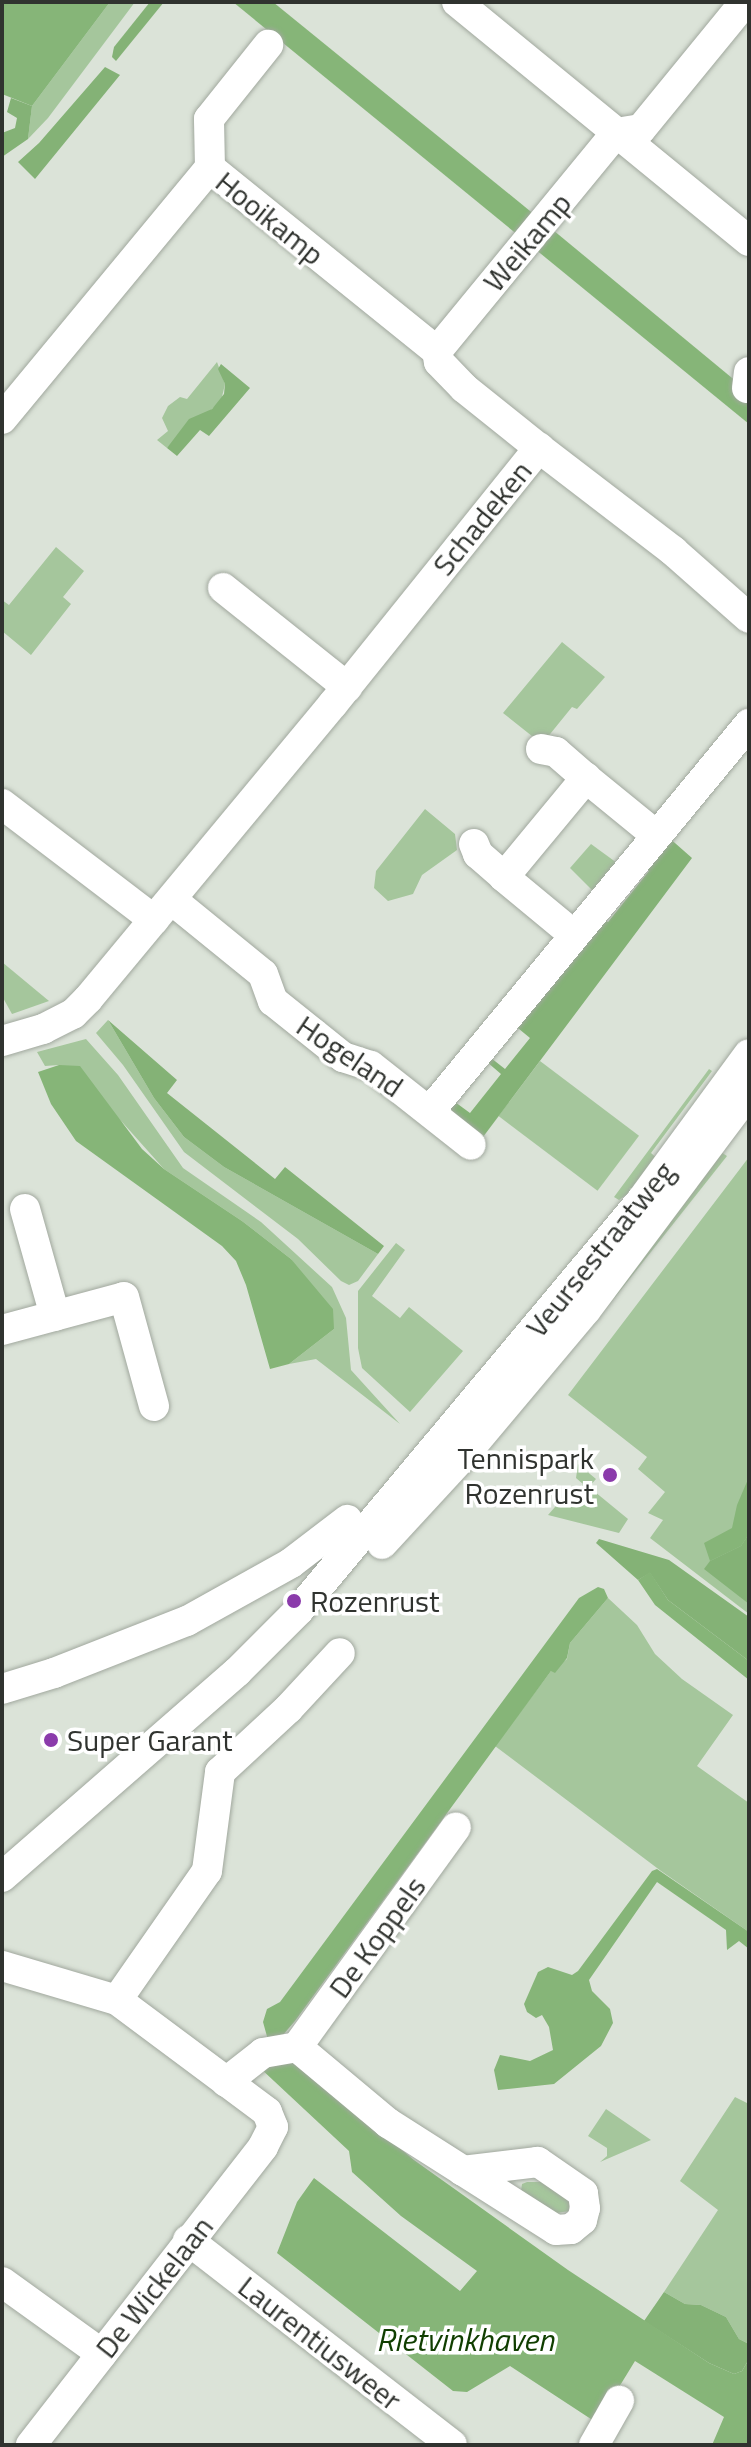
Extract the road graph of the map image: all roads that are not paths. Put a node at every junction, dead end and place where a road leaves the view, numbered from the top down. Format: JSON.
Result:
{"nodes":[{"id":1,"x":457,"y":2,"type":"edge"},
{"id":2,"x":745,"y":2,"type":"edge"},
{"id":3,"x":268,"y":45,"type":"dead end"},
{"id":4,"x":616,"y":133,"type":"junction"},
{"id":5,"x":210,"y":168,"type":"junction"},
{"id":6,"x":749,"y":241,"type":"edge"},
{"id":7,"x":437,"y":351,"type":"junction"},
{"id":8,"x":2,"y":419,"type":"edge"},
{"id":9,"x":539,"y":448,"type":"junction"},
{"id":10,"x":223,"y":588,"type":"dead end"},
{"id":11,"x":749,"y":618,"type":"edge"},
{"id":12,"x":347,"y":687,"type":"junction"},
{"id":13,"x":749,"y":724,"type":"edge"},
{"id":14,"x":541,"y":749,"type":"dead end"},
{"id":15,"x":586,"y":778,"type":"junction"},
{"id":16,"x":2,"y":804,"type":"edge"},
{"id":17,"x":656,"y":835,"type":"junction"},
{"id":18,"x":474,"y":844,"type":"dead end"},
{"id":19,"x":504,"y":877,"type":"junction"},
{"id":20,"x":163,"y":910,"type":"junction"},
{"id":21,"x":574,"y":935,"type":"junction"},
{"id":22,"x":2,"y":1041,"type":"edge"},
{"id":23,"x":749,"y":1054,"type":"edge"},
{"id":24,"x":749,"y":1092,"type":"edge"},
{"id":25,"x":430,"y":1111,"type":"junction"},
{"id":26,"x":471,"y":1145,"type":"dead end"},
{"id":27,"x":25,"y":1209,"type":"dead end"},
{"id":28,"x":55,"y":1316,"type":"junction"},
{"id":29,"x":2,"y":1330,"type":"edge"},
{"id":30,"x":154,"y":1406,"type":"dead end"},
{"id":31,"x":455,"y":1446,"type":"junction"},
{"id":32,"x":347,"y":1520,"type":"dead end"},
{"id":33,"x":340,"y":1653,"type":"dead end"},
{"id":34,"x":2,"y":1689,"type":"edge"},
{"id":35,"x":456,"y":1827,"type":"dead end"},
{"id":36,"x":2,"y":1877,"type":"edge"},
{"id":37,"x":2,"y":1902,"type":"edge"},
{"id":38,"x":2,"y":1966,"type":"edge"},
{"id":39,"x":117,"y":2000,"type":"junction"},
{"id":40,"x":284,"y":2050,"type":"junction"},
{"id":41,"x":226,"y":2082,"type":"junction"},
{"id":42,"x":463,"y":2171,"type":"dead end"},
{"id":43,"x":188,"y":2240,"type":"junction"},
{"id":44,"x":2,"y":2282,"type":"edge"},
{"id":45,"x":102,"y":2354,"type":"junction"},
{"id":46,"x":619,"y":2401,"type":"dead end"},
{"id":47,"x":31,"y":2445,"type":"edge"},
{"id":48,"x":452,"y":2445,"type":"edge"},
{"id":49,"x":594,"y":2445,"type":"edge"}],
"edges":[{"from":1,"to":4,"type":"street"},
{"from":2,"to":4,"type":"street","name":"Weikamp"},
{"from":3,"to":5,"type":"street"},
{"from":4,"to":6,"type":"street"},
{"from":4,"to":7,"type":"street","name":"Weikamp"},
{"from":5,"to":7,"type":"street","name":"Hooikamp"},
{"from":5,"to":8,"type":"street","name":"Hooikamp"},
{"from":7,"to":9,"type":"street","name":"Hooikamp"},
{"from":9,"to":11,"type":"street","name":"Schadeken"},
{"from":9,"to":12,"type":"street","name":"Schadeken"},
{"from":10,"to":12,"type":"street"},
{"from":12,"to":20,"type":"street","name":"Schadeken"},
{"from":13,"to":17,"type":"street","name":"Hogeland"},
{"from":14,"to":15,"type":"street"},
{"from":15,"to":17,"type":"street"},
{"from":15,"to":19,"type":"street"},
{"from":16,"to":20,"type":"street"},
{"from":17,"to":21,"type":"street","name":"Hogeland"},
{"from":18,"to":19,"type":"street"},
{"from":19,"to":21,"type":"street"},
{"from":20,"to":22,"type":"street","name":"Schadeken"},
{"from":20,"to":25,"type":"street","name":"Hogeland"},
{"from":21,"to":25,"type":"street","name":"Hogeland"},
{"from":23,"to":31,"type":"street","name":"Veursestraatweg"},
{"from":24,"to":31,"type":"street","name":"Veursestraatweg"},
{"from":25,"to":26,"type":"street","name":"Hogeland"},
{"from":27,"to":28,"type":"street"},
{"from":28,"to":29,"type":"street"},
{"from":28,"to":30,"type":"street"},
{"from":31,"to":36,"type":"street"},
{"from":31,"to":37,"type":"street"},
{"from":32,"to":34,"type":"street"},
{"from":33,"to":39,"type":"street"},
{"from":35,"to":40,"type":"street","name":"De Koppels"},
{"from":38,"to":39,"type":"street"},
{"from":39,"to":41,"type":"street"},
{"from":40,"to":41,"type":"street","name":"De Koppels"},
{"from":40,"to":42,"type":"street"},
{"from":41,"to":43,"type":"street","name":"De Wickelaan"},
{"from":43,"to":45,"type":"street","name":"De Wickelaan"},
{"from":43,"to":48,"type":"street","name":"Laurentiusweer"},
{"from":44,"to":45,"type":"street"},
{"from":45,"to":47,"type":"street","name":"De Wickelaan"},
{"from":46,"to":49,"type":"street"}]}
